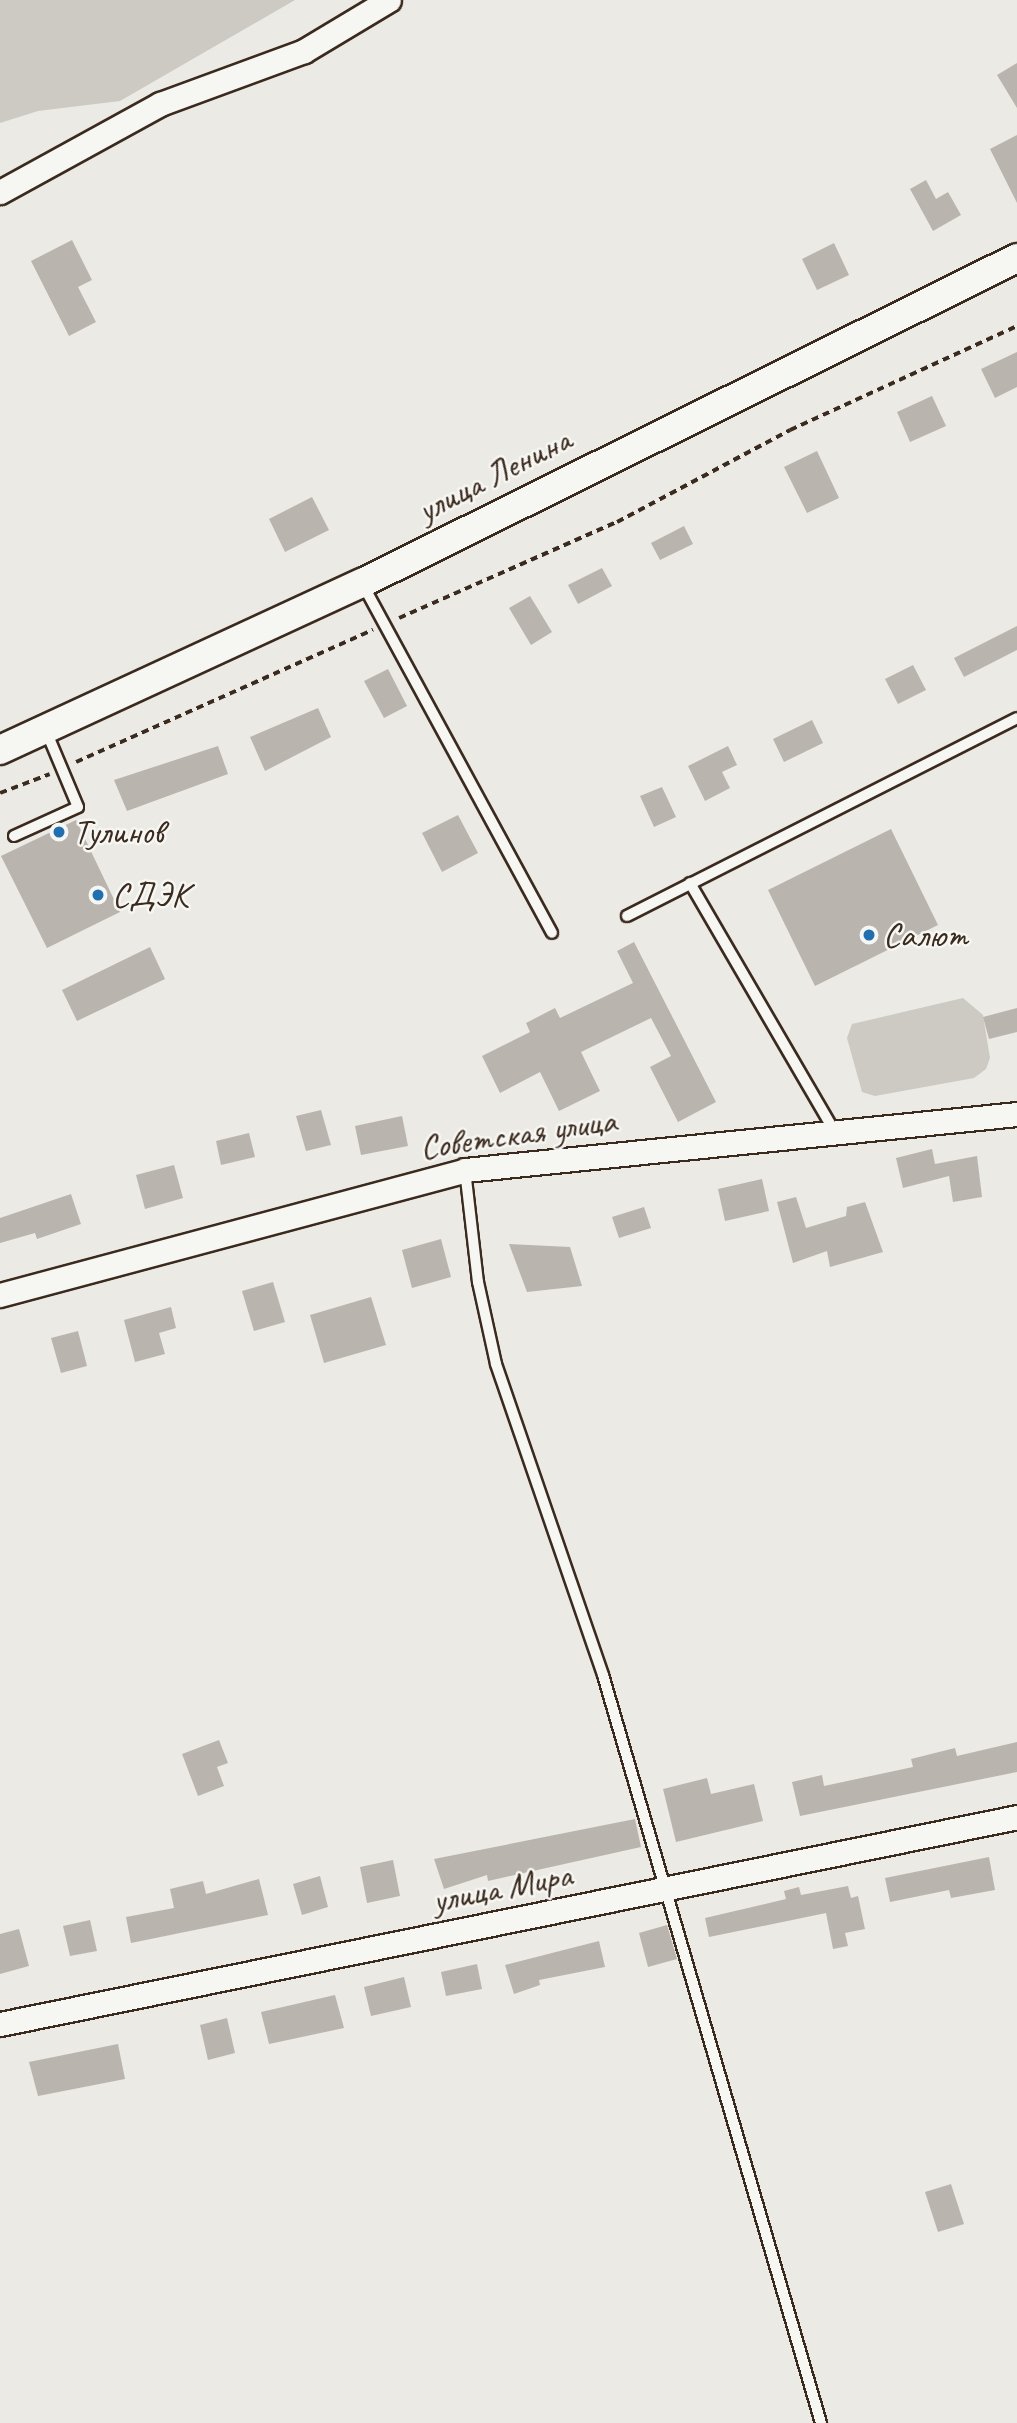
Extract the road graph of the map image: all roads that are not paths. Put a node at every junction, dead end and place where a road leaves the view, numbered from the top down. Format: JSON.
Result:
{"nodes":[{"id":1,"x":389,"y":0,"type":"edge"},
{"id":2,"x":0,"y":192,"type":"edge"},
{"id":3,"x":1017,"y":258,"type":"edge"},
{"id":4,"x":362,"y":583,"type":"junction"},
{"id":5,"x":1017,"y":718,"type":"edge"},
{"id":6,"x":46,"y":731,"type":"junction"},
{"id":7,"x":0,"y":750,"type":"edge"},
{"id":8,"x":14,"y":836,"type":"dead end"},
{"id":9,"x":690,"y":883,"type":"junction"},
{"id":10,"x":627,"y":916,"type":"dead end"},
{"id":11,"x":552,"y":933,"type":"dead end"},
{"id":12,"x":1017,"y":1114,"type":"edge"},
{"id":13,"x":835,"y":1132,"type":"junction"},
{"id":14,"x":465,"y":1170,"type":"junction"},
{"id":15,"x":0,"y":1295,"type":"edge"},
{"id":16,"x":1017,"y":1817,"type":"edge"},
{"id":17,"x":662,"y":1892,"type":"junction"},
{"id":18,"x":0,"y":2024,"type":"edge"},
{"id":19,"x":821,"y":2423,"type":"edge"}],
"edges":[{"from":1,"to":2,"type":"street"},
{"from":3,"to":4,"type":"street","name":"улица Ленина"},
{"from":4,"to":6,"type":"street","name":"улица Ленина"},
{"from":4,"to":11,"type":"lane"},
{"from":5,"to":9,"type":"lane"},
{"from":6,"to":7,"type":"street","name":"улица Ленина"},
{"from":6,"to":8,"type":"lane"},
{"from":9,"to":10,"type":"lane"},
{"from":9,"to":13,"type":"lane"},
{"from":12,"to":13,"type":"street","name":"Советская улица"},
{"from":13,"to":14,"type":"street","name":"Советская улица"},
{"from":14,"to":15,"type":"street","name":"Советская улица"},
{"from":14,"to":17,"type":"lane"},
{"from":16,"to":17,"type":"street","name":"улица Мира"},
{"from":17,"to":18,"type":"street","name":"улица Мира"},
{"from":17,"to":19,"type":"lane"}]}
